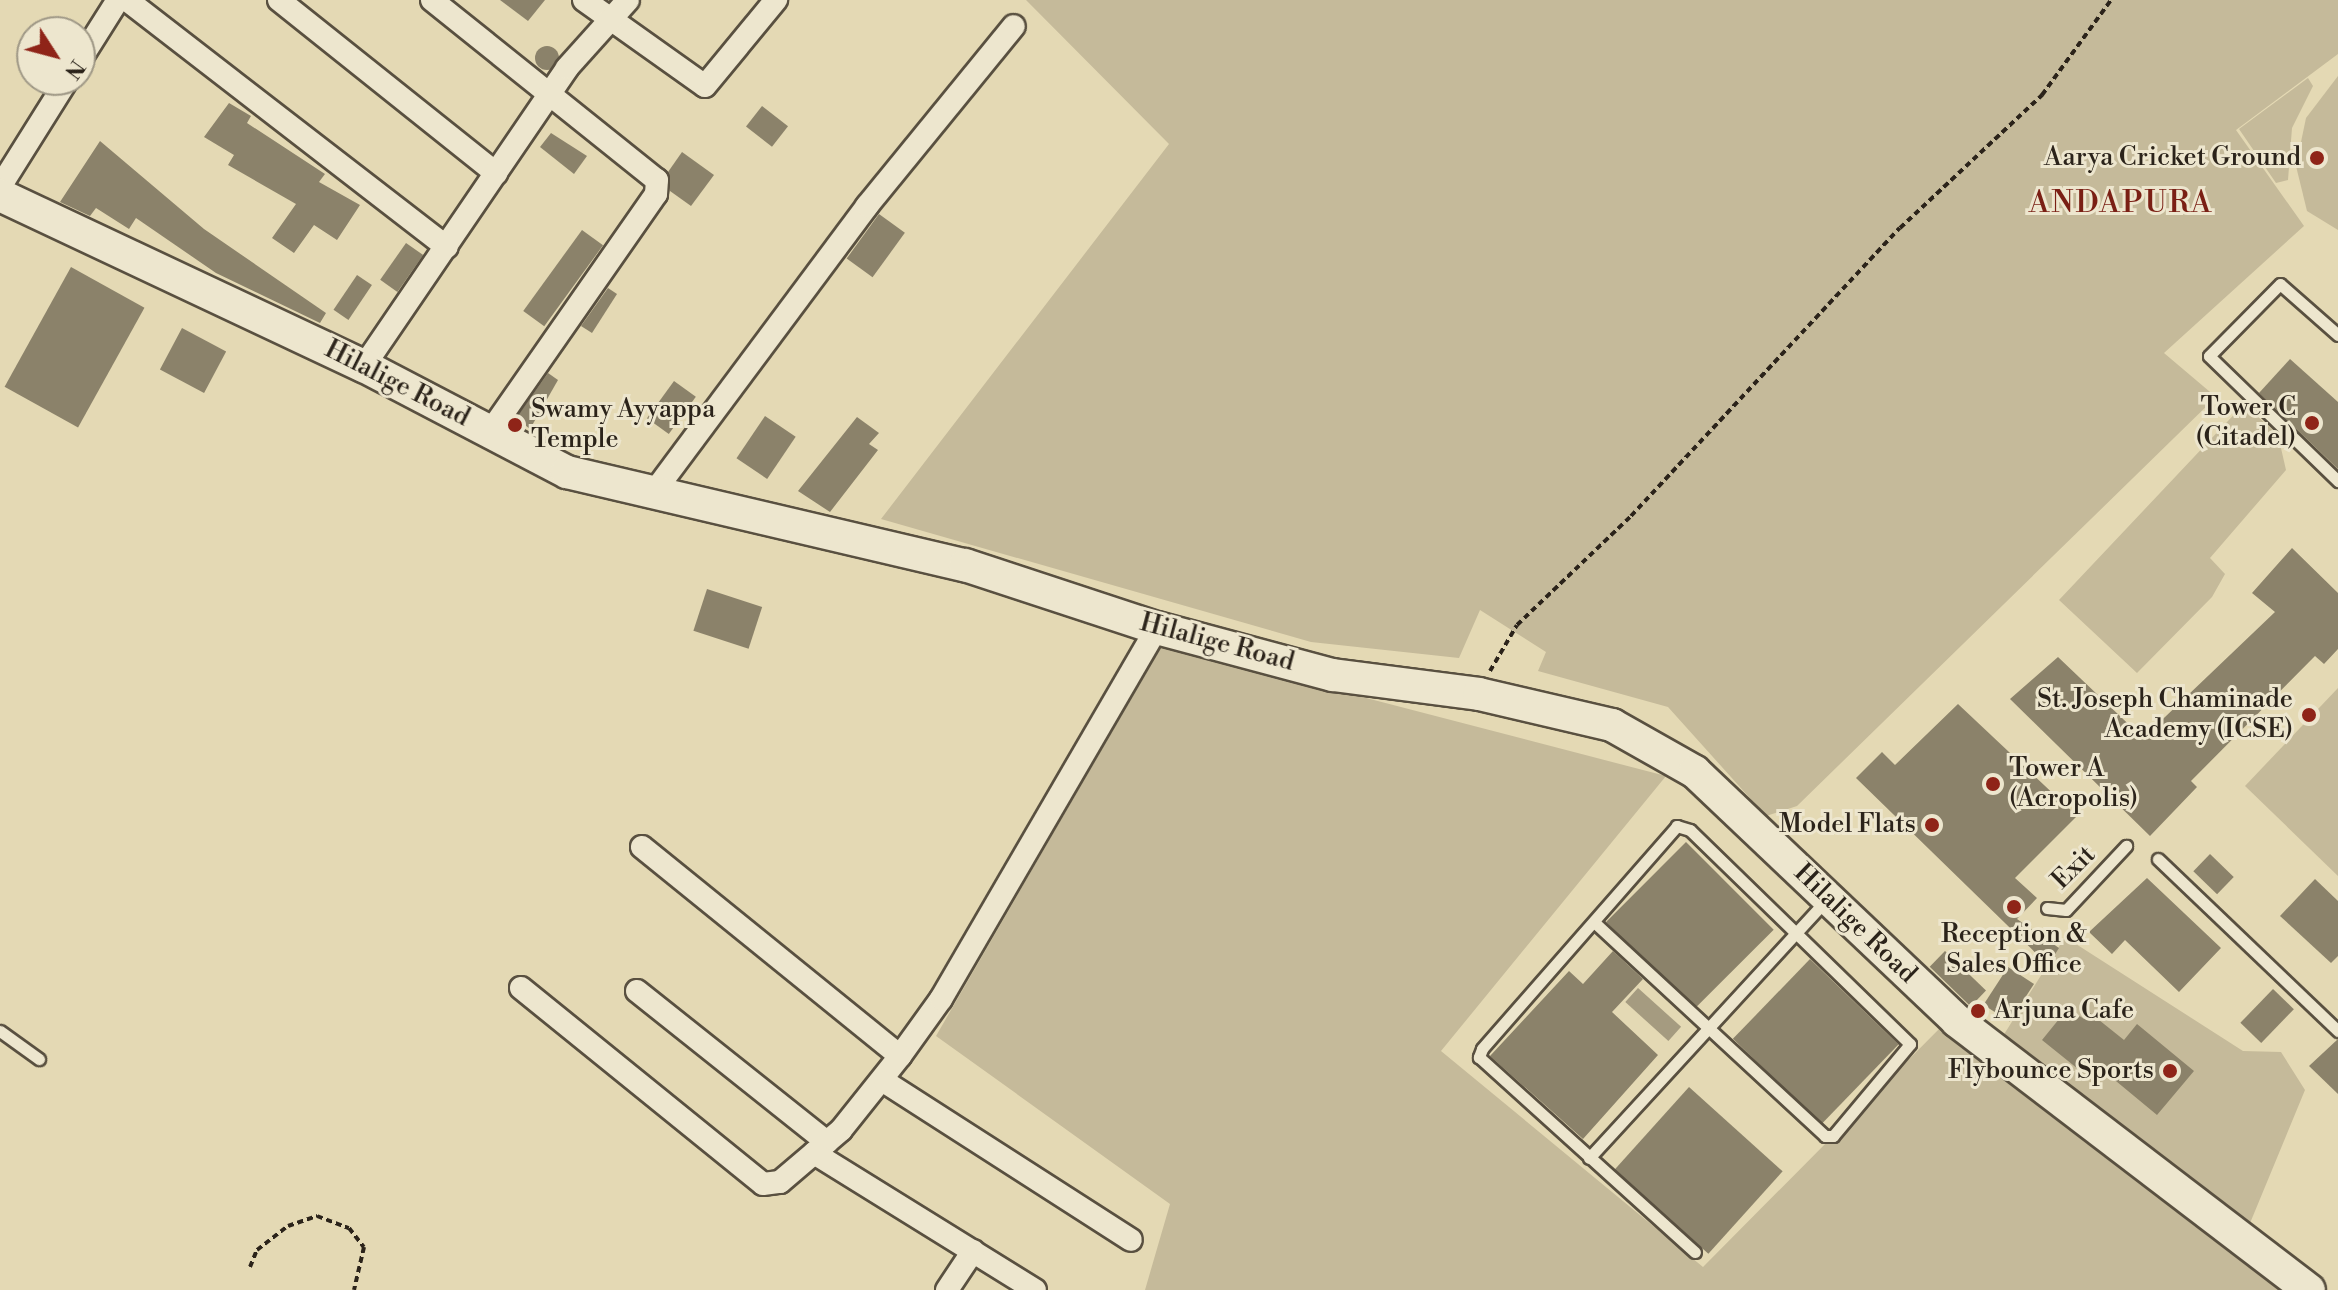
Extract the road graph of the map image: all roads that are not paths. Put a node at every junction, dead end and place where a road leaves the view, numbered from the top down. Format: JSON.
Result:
{"nodes":[{"id":1,"x":118,"y":0,"type":"edge"},
{"id":2,"x":127,"y":0,"type":"edge"},
{"id":3,"x":279,"y":0,"type":"edge"},
{"id":4,"x":432,"y":0,"type":"edge"},
{"id":5,"x":584,"y":0,"type":"edge"},
{"id":6,"x":628,"y":0,"type":"edge"},
{"id":7,"x":776,"y":0,"type":"edge"},
{"id":8,"x":610,"y":20,"type":"junction"},
{"id":9,"x":1014,"y":26,"type":"dead end"},
{"id":10,"x":96,"y":35,"type":"edge"},
{"id":11,"x":550,"y":93,"type":"junction"},
{"id":12,"x":57,"y":96,"type":"edge"},
{"id":13,"x":496,"y":173,"type":"junction"},
{"id":14,"x":0,"y":187,"type":"edge"},
{"id":15,"x":0,"y":195,"type":"edge"},
{"id":16,"x":447,"y":247,"type":"junction"},
{"id":17,"x":2338,"y":335,"type":"edge"},
{"id":18,"x":364,"y":366,"type":"junction"},
{"id":19,"x":490,"y":432,"type":"junction"},
{"id":20,"x":2338,"y":481,"type":"edge"},
{"id":21,"x":651,"y":496,"type":"junction"},
{"id":22,"x":1157,"y":628,"type":"junction"},
{"id":23,"x":2126,"y":846,"type":"dead end"},
{"id":24,"x":642,"y":847,"type":"dead end"},
{"id":25,"x":2158,"y":859,"type":"dead end"},
{"id":26,"x":1828,"y":898,"type":"junction"},
{"id":27,"x":2047,"y":908,"type":"dead end"},
{"id":28,"x":1594,"y":922,"type":"junction"},
{"id":29,"x":1797,"y":932,"type":"junction"},
{"id":30,"x":521,"y":988,"type":"dead end"},
{"id":31,"x":637,"y":991,"type":"dead end"},
{"id":32,"x":1707,"y":1029,"type":"junction"},
{"id":33,"x":0,"y":1031,"type":"edge"},
{"id":34,"x":2338,"y":1031,"type":"edge"},
{"id":35,"x":900,"y":1056,"type":"junction"},
{"id":36,"x":39,"y":1059,"type":"dead end"},
{"id":37,"x":885,"y":1082,"type":"junction"},
{"id":38,"x":820,"y":1148,"type":"junction"},
{"id":39,"x":1589,"y":1158,"type":"junction"},
{"id":40,"x":1131,"y":1240,"type":"dead end"},
{"id":41,"x":973,"y":1251,"type":"junction"},
{"id":42,"x":1695,"y":1252,"type":"dead end"},
{"id":43,"x":947,"y":1290,"type":"edge"},
{"id":44,"x":1035,"y":1290,"type":"edge"},
{"id":45,"x":2309,"y":1290,"type":"edge"}],
"edges":[{"from":1,"to":10,"type":"street"},
{"from":2,"to":16,"type":"street"},
{"from":3,"to":13,"type":"street"},
{"from":4,"to":11,"type":"street"},
{"from":5,"to":8,"type":"street"},
{"from":6,"to":8,"type":"street"},
{"from":7,"to":8,"type":"street"},
{"from":8,"to":11,"type":"street"},
{"from":9,"to":21,"type":"street"},
{"from":11,"to":13,"type":"street"},
{"from":11,"to":19,"type":"street"},
{"from":12,"to":14,"type":"street"},
{"from":13,"to":16,"type":"street"},
{"from":15,"to":18,"type":"street","name":"Hilalige Road"},
{"from":16,"to":18,"type":"street"},
{"from":17,"to":20,"type":"lane"},
{"from":18,"to":19,"type":"street","name":"Hilalige Road"},
{"from":19,"to":21,"type":"street","name":"Hilalige Road"},
{"from":21,"to":22,"type":"street","name":"Hilalige Road"},
{"from":22,"to":26,"type":"street","name":"Hilalige Road"},
{"from":22,"to":35,"type":"street"},
{"from":23,"to":27,"type":"lane","name":"Exit"},
{"from":24,"to":35,"type":"street"},
{"from":25,"to":34,"type":"lane"},
{"from":26,"to":29,"type":"lane"},
{"from":26,"to":45,"type":"street","name":"Hilalige Road"},
{"from":28,"to":29,"type":"lane"},
{"from":28,"to":32,"type":"lane"},
{"from":28,"to":39,"type":"lane"},
{"from":29,"to":32,"type":"lane"},
{"from":29,"to":32,"type":"lane"},
{"from":30,"to":38,"type":"street"},
{"from":31,"to":38,"type":"street"},
{"from":32,"to":39,"type":"lane"},
{"from":33,"to":36,"type":"lane"},
{"from":35,"to":37,"type":"street"},
{"from":37,"to":38,"type":"street"},
{"from":37,"to":40,"type":"street"},
{"from":38,"to":41,"type":"street"},
{"from":39,"to":42,"type":"lane"},
{"from":41,"to":43,"type":"street"},
{"from":41,"to":44,"type":"street"}]}
